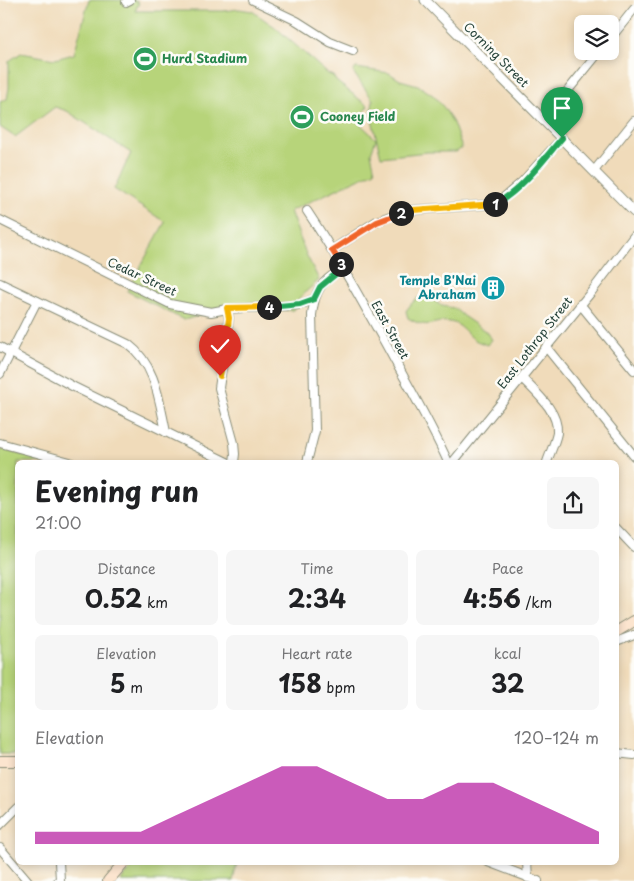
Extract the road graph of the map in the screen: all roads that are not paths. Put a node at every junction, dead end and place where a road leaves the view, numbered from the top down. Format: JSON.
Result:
{"nodes":[{"id":1,"x":253,"y":0,"type":"edge"},
{"id":2,"x":425,"y":0,"type":"edge"},
{"id":3,"x":634,"y":9,"type":"edge"},
{"id":4,"x":619,"y":27,"type":"edge"},
{"id":5,"x":353,"y":51,"type":"dead end"},
{"id":6,"x":593,"y":60,"type":"edge"},
{"id":7,"x":544,"y":120,"type":"junction"},
{"id":8,"x":634,"y":121,"type":"edge"},
{"id":9,"x":562,"y":138,"type":"junction"},
{"id":10,"x":594,"y":171,"type":"junction"},
{"id":11,"x":306,"y":211,"type":"dead end"},
{"id":12,"x":634,"y":212,"type":"edge"},
{"id":13,"x":0,"y":220,"type":"edge"},
{"id":14,"x":634,"y":236,"type":"edge"},
{"id":15,"x":332,"y":250,"type":"junction"},
{"id":16,"x":343,"y":268,"type":"junction"},
{"id":17,"x":0,"y":283,"type":"edge"},
{"id":18,"x":314,"y":299,"type":"junction"},
{"id":19,"x":37,"y":301,"type":"junction"},
{"id":20,"x":580,"y":304,"type":"junction"},
{"id":21,"x":227,"y":308,"type":"junction"},
{"id":22,"x":0,"y":347,"type":"edge"},
{"id":23,"x":546,"y":347,"type":"junction"},
{"id":24,"x":10,"y":353,"type":"junction"},
{"id":25,"x":634,"y":370,"type":"edge"},
{"id":26,"x":0,"y":374,"type":"edge"},
{"id":27,"x":522,"y":378,"type":"junction"},
{"id":28,"x":166,"y":432,"type":"junction"},
{"id":29,"x":0,"y":443,"type":"edge"},
{"id":30,"x":634,"y":456,"type":"edge"},
{"id":31,"x":63,"y":460,"type":"edge"},
{"id":32,"x":224,"y":460,"type":"edge"},
{"id":33,"x":234,"y":460,"type":"edge"},
{"id":34,"x":308,"y":460,"type":"edge"},
{"id":35,"x":447,"y":460,"type":"edge"},
{"id":36,"x":455,"y":460,"type":"edge"},
{"id":37,"x":550,"y":460,"type":"edge"},
{"id":38,"x":619,"y":531,"type":"edge"},
{"id":39,"x":634,"y":547,"type":"edge"},
{"id":40,"x":634,"y":621,"type":"edge"},
{"id":41,"x":619,"y":630,"type":"edge"},
{"id":42,"x":634,"y":635,"type":"edge"},
{"id":43,"x":619,"y":641,"type":"edge"},
{"id":44,"x":619,"y":753,"type":"edge"},
{"id":45,"x":634,"y":755,"type":"edge"},
{"id":46,"x":0,"y":761,"type":"edge"},
{"id":47,"x":15,"y":761,"type":"edge"},
{"id":48,"x":15,"y":810,"type":"edge"},
{"id":49,"x":0,"y":825,"type":"edge"},
{"id":50,"x":0,"y":848,"type":"edge"},
{"id":51,"x":59,"y":865,"type":"edge"},
{"id":52,"x":121,"y":865,"type":"edge"},
{"id":53,"x":495,"y":865,"type":"edge"},
{"id":54,"x":528,"y":865,"type":"edge"},
{"id":55,"x":512,"y":872,"type":"junction"},
{"id":56,"x":528,"y":878,"type":"junction"},
{"id":57,"x":28,"y":881,"type":"edge"},
{"id":58,"x":58,"y":881,"type":"edge"},
{"id":59,"x":108,"y":881,"type":"edge"},
{"id":60,"x":511,"y":881,"type":"edge"},
{"id":61,"x":538,"y":881,"type":"edge"}],
"edges":[{"from":1,"to":5,"type":"street"},
{"from":2,"to":7,"type":"street","name":"Corning Street"},
{"from":3,"to":4,"type":"street"},
{"from":6,"to":7,"type":"street"},
{"from":7,"to":9,"type":"street","name":"Corning Street"},
{"from":8,"to":10,"type":"street"},
{"from":9,"to":10,"type":"street","name":"Corning Street"},
{"from":9,"to":15,"type":"street"},
{"from":10,"to":12,"type":"street","name":"Corning Street"},
{"from":11,"to":15,"type":"street","name":"East Street"},
{"from":13,"to":21,"type":"street","name":"Cedar Street"},
{"from":14,"to":20,"type":"street","name":"East Lothrop Street"},
{"from":15,"to":16,"type":"street","name":"East Street"},
{"from":16,"to":18,"type":"street"},
{"from":16,"to":35,"type":"street","name":"East Street"},
{"from":17,"to":19,"type":"street"},
{"from":18,"to":21,"type":"street","name":"Cedar Street"},
{"from":18,"to":34,"type":"street"},
{"from":19,"to":24,"type":"street"},
{"from":19,"to":28,"type":"street"},
{"from":20,"to":23,"type":"street","name":"East Lothrop Street"},
{"from":20,"to":25,"type":"street"},
{"from":21,"to":33,"type":"street"},
{"from":22,"to":24,"type":"street"},
{"from":23,"to":27,"type":"street","name":"East Lothrop Street"},
{"from":23,"to":30,"type":"street"},
{"from":24,"to":26,"type":"street"},
{"from":24,"to":28,"type":"street"},
{"from":27,"to":36,"type":"street","name":"East Lothrop Street"},
{"from":27,"to":37,"type":"street"},
{"from":28,"to":32,"type":"street"},
{"from":29,"to":31,"type":"street"},
{"from":38,"to":39,"type":"street"},
{"from":40,"to":41,"type":"main road"},
{"from":42,"to":43,"type":"street"},
{"from":44,"to":45,"type":"street"},
{"from":46,"to":47,"type":"main road"},
{"from":48,"to":49,"type":"street"},
{"from":50,"to":57,"type":"street"},
{"from":51,"to":58,"type":"street"},
{"from":52,"to":59,"type":"main road"},
{"from":53,"to":55,"type":"street"},
{"from":54,"to":56,"type":"street"},
{"from":55,"to":56,"type":"street"},
{"from":55,"to":60,"type":"street"},
{"from":56,"to":61,"type":"street"}]}
